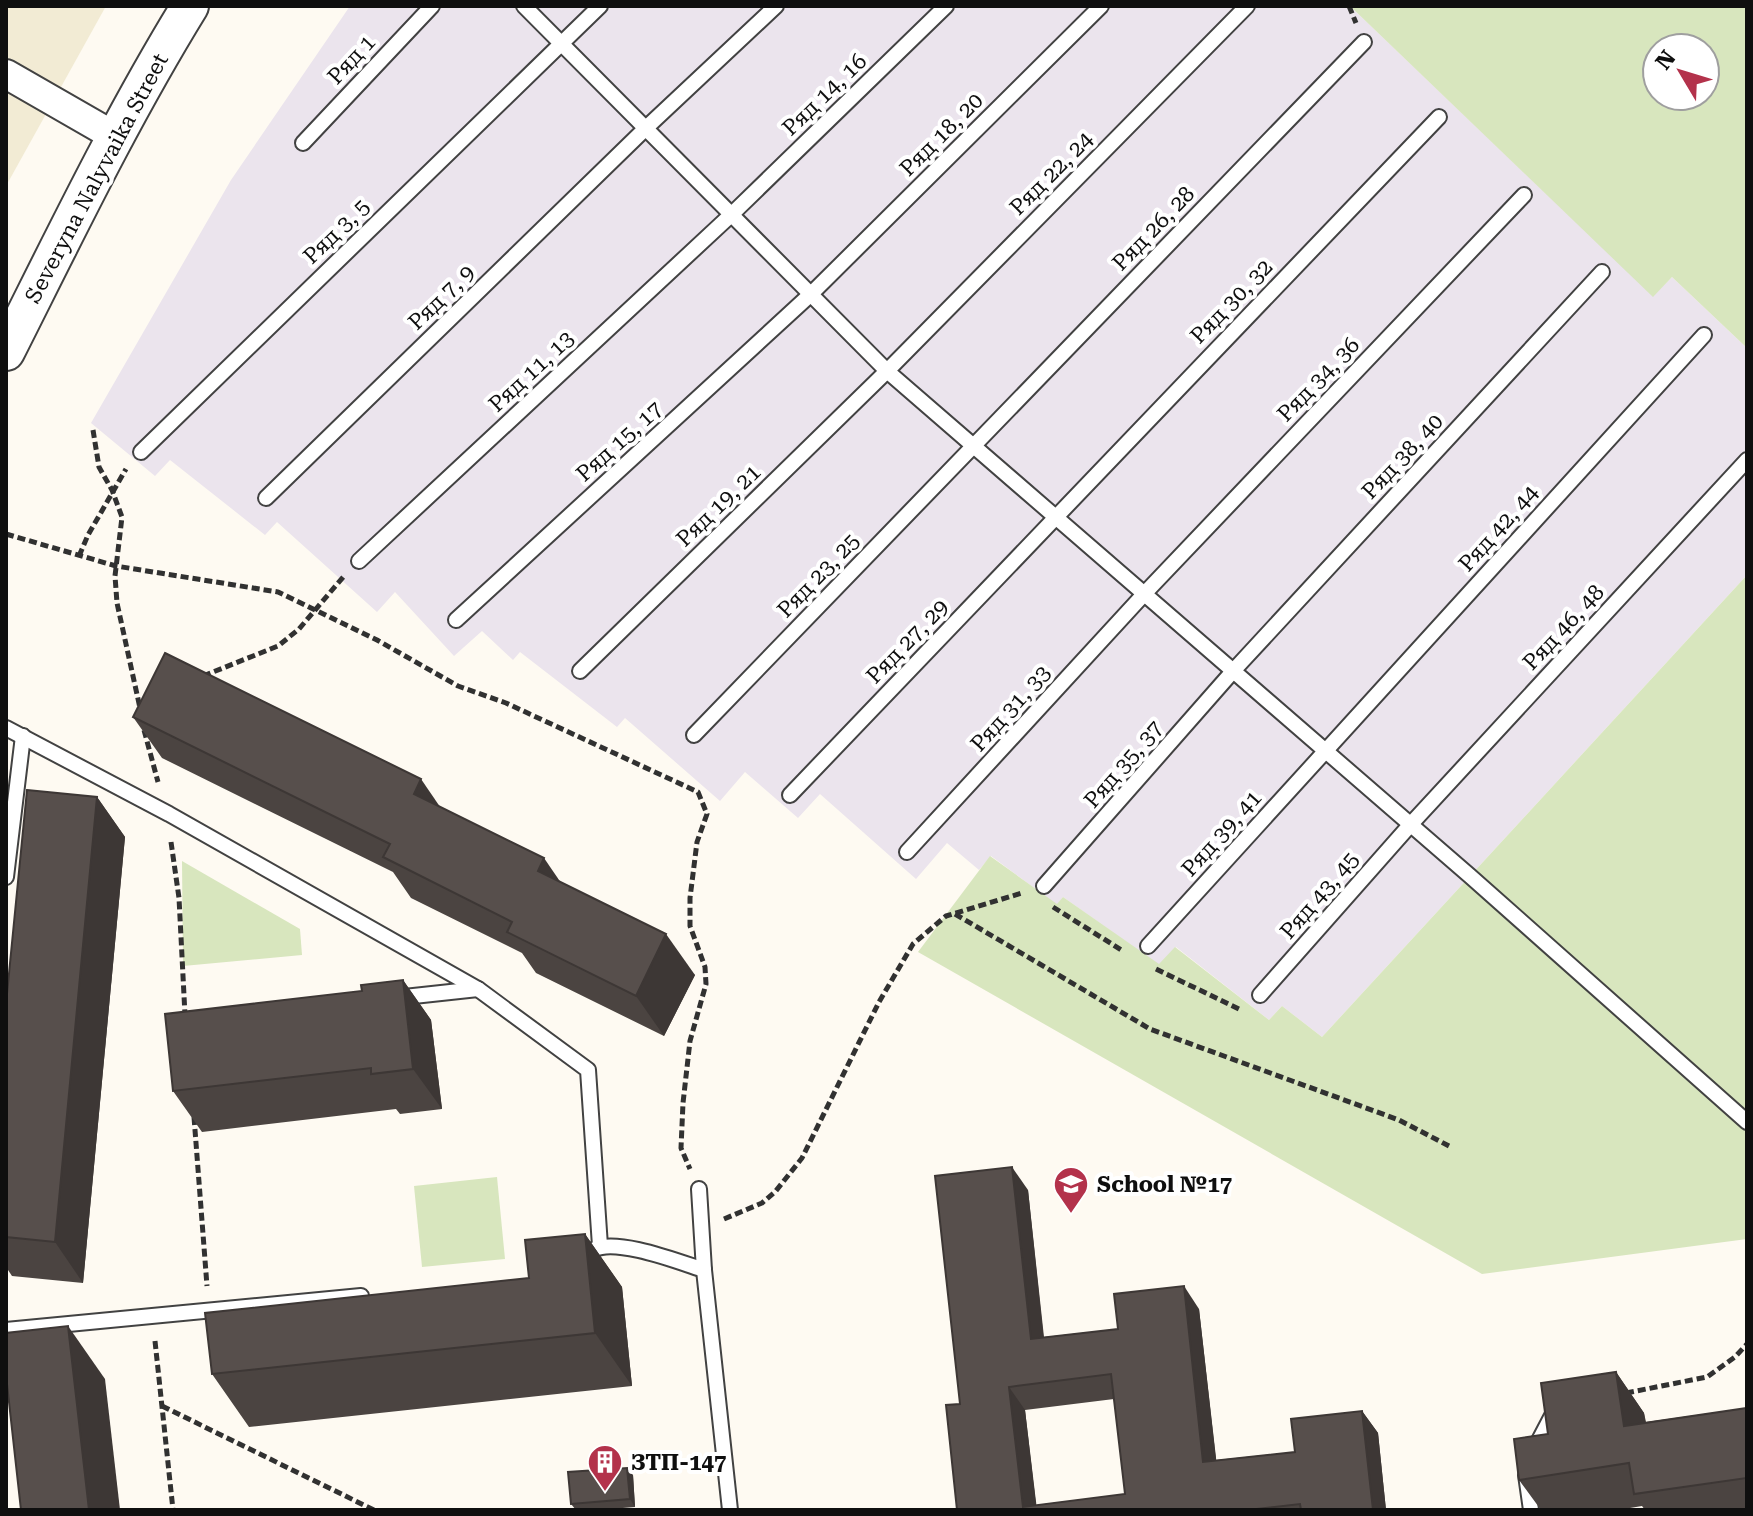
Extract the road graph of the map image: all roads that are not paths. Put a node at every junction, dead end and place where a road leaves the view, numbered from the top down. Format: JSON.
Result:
{"nodes":[{"id":1,"x":190,"y":6,"type":"edge"},
{"id":2,"x":432,"y":6,"type":"edge"},
{"id":3,"x":524,"y":6,"type":"edge"},
{"id":4,"x":600,"y":6,"type":"edge"},
{"id":5,"x":776,"y":6,"type":"edge"},
{"id":6,"x":946,"y":6,"type":"edge"},
{"id":7,"x":1101,"y":6,"type":"edge"},
{"id":8,"x":1247,"y":6,"type":"edge"},
{"id":9,"x":563,"y":42,"type":"junction"},
{"id":10,"x":1364,"y":42,"type":"dead end"},
{"id":11,"x":6,"y":74,"type":"edge"},
{"id":12,"x":1439,"y":117,"type":"dead end"},
{"id":13,"x":647,"y":127,"type":"junction"},
{"id":14,"x":114,"y":136,"type":"junction"},
{"id":15,"x":303,"y":143,"type":"dead end"},
{"id":16,"x":1524,"y":195,"type":"dead end"},
{"id":17,"x":732,"y":214,"type":"junction"},
{"id":18,"x":1602,"y":272,"type":"dead end"},
{"id":19,"x":811,"y":294,"type":"junction"},
{"id":20,"x":1704,"y":335,"type":"dead end"},
{"id":21,"x":6,"y":352,"type":"edge"},
{"id":22,"x":887,"y":371,"type":"junction"},
{"id":23,"x":973,"y":445,"type":"junction"},
{"id":24,"x":141,"y":452,"type":"road end"},
{"id":25,"x":1747,"y":460,"type":"edge"},
{"id":26,"x":266,"y":498,"type":"dead end"},
{"id":27,"x":1056,"y":517,"type":"junction"},
{"id":28,"x":359,"y":561,"type":"road end"},
{"id":29,"x":1145,"y":593,"type":"junction"},
{"id":30,"x":456,"y":620,"type":"dead end"},
{"id":31,"x":1234,"y":670,"type":"junction"},
{"id":32,"x":580,"y":671,"type":"dead end"},
{"id":33,"x":6,"y":728,"type":"edge"},
{"id":34,"x":694,"y":735,"type":"dead end"},
{"id":35,"x":23,"y":736,"type":"junction"},
{"id":36,"x":1326,"y":750,"type":"junction"},
{"id":37,"x":790,"y":795,"type":"dead end"},
{"id":38,"x":1411,"y":824,"type":"junction"},
{"id":39,"x":907,"y":852,"type":"dead end"},
{"id":40,"x":6,"y":877,"type":"edge"},
{"id":41,"x":1044,"y":886,"type":"road end"},
{"id":42,"x":1148,"y":946,"type":"dead end"},
{"id":43,"x":478,"y":989,"type":"junction"},
{"id":44,"x":1260,"y":995,"type":"dead end"},
{"id":45,"x":385,"y":999,"type":"edge"},
{"id":46,"x":1747,"y":1122,"type":"edge"},
{"id":47,"x":699,"y":1189,"type":"road end"},
{"id":48,"x":600,"y":1246,"type":"junction"},
{"id":49,"x":575,"y":1262,"type":"edge"},
{"id":50,"x":704,"y":1270,"type":"junction"},
{"id":51,"x":379,"y":1294,"type":"edge"},
{"id":52,"x":6,"y":1330,"type":"edge"},
{"id":53,"x":1558,"y":1404,"type":"edge"},
{"id":54,"x":730,"y":1510,"type":"edge"},
{"id":55,"x":1531,"y":1510,"type":"edge"}],
"edges":[{"from":1,"to":14,"type":"street","name":"Severyna Nalyvaika Street"},
{"from":2,"to":15,"type":"lane","name":"Ряд 1"},
{"from":3,"to":9,"type":"lane"},
{"from":4,"to":9,"type":"lane","name":"Ряд 3, 5"},
{"from":5,"to":13,"type":"lane","name":"Ряд 7, 9"},
{"from":6,"to":17,"type":"lane","name":"Ряд 14, 16"},
{"from":7,"to":19,"type":"lane","name":"Ряд 18, 20"},
{"from":8,"to":22,"type":"lane","name":"Ряд 22, 24"},
{"from":9,"to":13,"type":"lane"},
{"from":9,"to":24,"type":"lane","name":"Ряд 3, 5"},
{"from":10,"to":23,"type":"lane","name":"Ряд 26, 28"},
{"from":11,"to":14,"type":"street"},
{"from":12,"to":27,"type":"lane","name":"Ряд 30, 32"},
{"from":13,"to":17,"type":"lane"},
{"from":13,"to":26,"type":"lane","name":"Ряд 7, 9"},
{"from":14,"to":21,"type":"street","name":"Severyna Nalyvaika Street"},
{"from":16,"to":29,"type":"lane","name":"Ряд 34, 36"},
{"from":17,"to":19,"type":"lane"},
{"from":17,"to":28,"type":"lane","name":"Ряд 11, 13"},
{"from":18,"to":31,"type":"lane","name":"Ряд 38, 40"},
{"from":19,"to":22,"type":"lane"},
{"from":19,"to":30,"type":"lane","name":"Ряд 15, 17"},
{"from":20,"to":36,"type":"lane","name":"Ряд 42, 44"},
{"from":22,"to":23,"type":"lane"},
{"from":22,"to":32,"type":"lane","name":"Ряд 19, 21"},
{"from":23,"to":27,"type":"lane"},
{"from":23,"to":34,"type":"lane","name":"Ряд 23, 25"},
{"from":25,"to":38,"type":"lane","name":"Ряд 46, 48"},
{"from":27,"to":29,"type":"lane"},
{"from":27,"to":37,"type":"lane","name":"Ряд 27, 29"},
{"from":29,"to":31,"type":"lane"},
{"from":29,"to":39,"type":"lane","name":"Ряд 31, 33"},
{"from":31,"to":36,"type":"lane"},
{"from":31,"to":41,"type":"lane","name":"Ряд 35, 37"},
{"from":33,"to":35,"type":"lane"},
{"from":35,"to":40,"type":"lane"},
{"from":35,"to":43,"type":"lane"},
{"from":36,"to":38,"type":"lane"},
{"from":36,"to":42,"type":"lane","name":"Ряд 39, 41"},
{"from":38,"to":44,"type":"lane","name":"Ряд 43, 45"},
{"from":38,"to":46,"type":"lane"},
{"from":43,"to":45,"type":"lane"},
{"from":43,"to":48,"type":"lane"},
{"from":47,"to":50,"type":"lane"},
{"from":48,"to":49,"type":"lane"},
{"from":48,"to":50,"type":"lane"},
{"from":50,"to":54,"type":"lane"},
{"from":51,"to":52,"type":"lane"},
{"from":53,"to":55,"type":"lane"}]}
